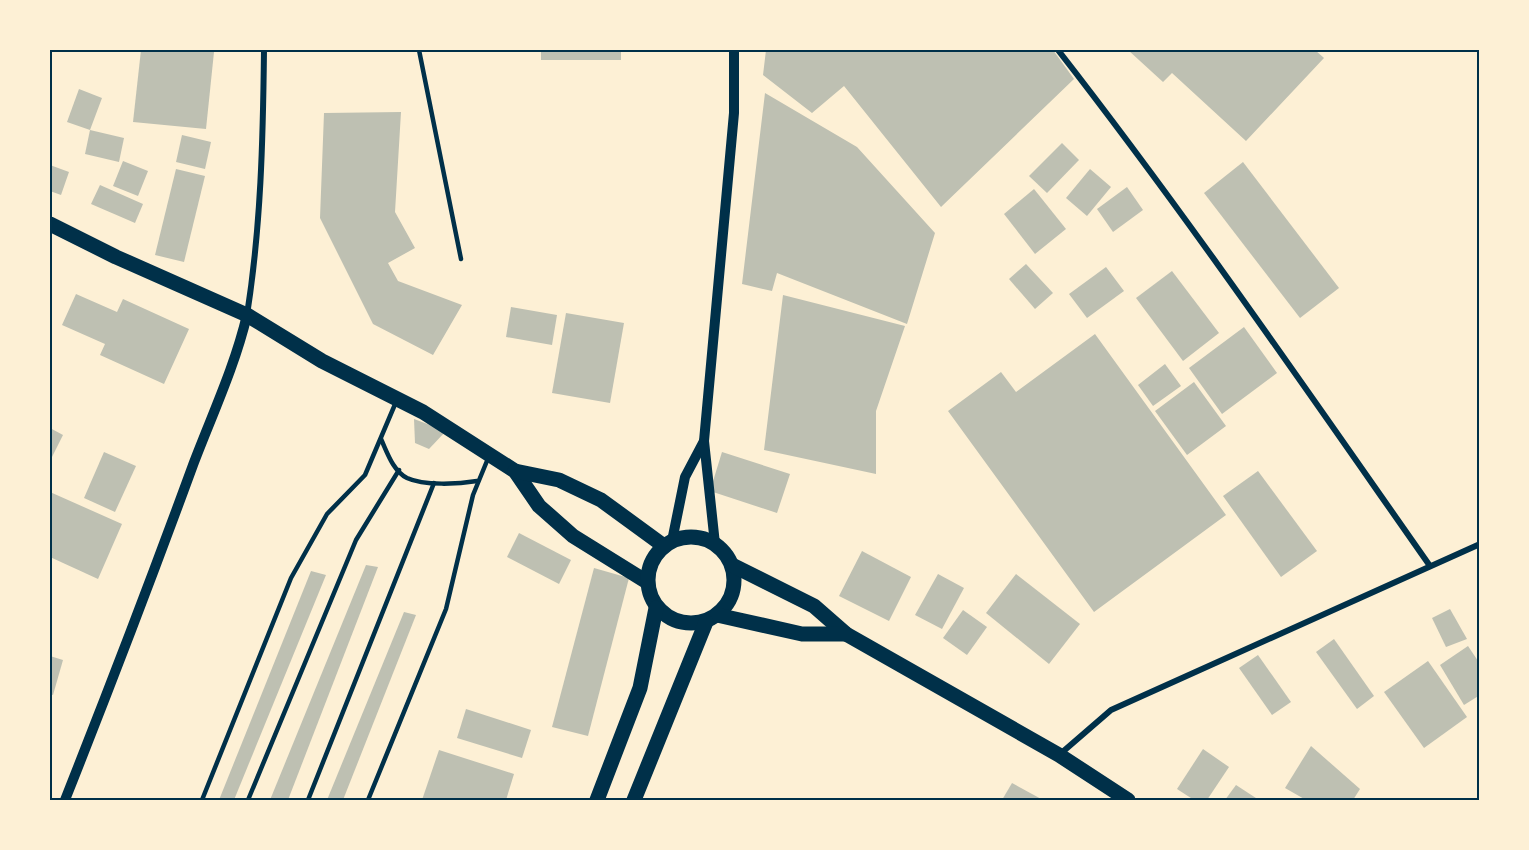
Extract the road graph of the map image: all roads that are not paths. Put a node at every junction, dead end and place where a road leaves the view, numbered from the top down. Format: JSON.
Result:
{"nodes":[{"id":1,"x":264,"y":50,"type":"edge"},
{"id":2,"x":419,"y":50,"type":"edge"},
{"id":3,"x":734,"y":50,"type":"edge"},
{"id":4,"x":1058,"y":50,"type":"edge"},
{"id":5,"x":50,"y":224,"type":"edge"},
{"id":6,"x":460,"y":260,"type":"dead end"},
{"id":7,"x":247,"y":315,"type":"junction"},
{"id":8,"x":397,"y":399,"type":"junction"},
{"id":9,"x":381,"y":439,"type":"junction"},
{"id":10,"x":704,"y":441,"type":"junction"},
{"id":11,"x":490,"y":454,"type":"junction"},
{"id":12,"x":399,"y":470,"type":"junction"},
{"id":13,"x":515,"y":471,"type":"junction"},
{"id":14,"x":477,"y":481,"type":"junction"},
{"id":15,"x":434,"y":483,"type":"junction"},
{"id":16,"x":668,"y":543,"type":"junction"},
{"id":17,"x":716,"y":544,"type":"junction"},
{"id":18,"x":1479,"y":544,"type":"edge"},
{"id":19,"x":732,"y":565,"type":"junction"},
{"id":20,"x":1430,"y":566,"type":"junction"},
{"id":21,"x":647,"y":582,"type":"junction"},
{"id":22,"x":656,"y":608,"type":"junction"},
{"id":23,"x":711,"y":618,"type":"junction"},
{"id":24,"x":846,"y":634,"type":"junction"},
{"id":25,"x":1059,"y":755,"type":"junction"},
{"id":26,"x":65,"y":801,"type":"edge"},
{"id":27,"x":202,"y":801,"type":"edge"},
{"id":28,"x":248,"y":801,"type":"edge"},
{"id":29,"x":308,"y":801,"type":"edge"},
{"id":30,"x":368,"y":801,"type":"edge"},
{"id":31,"x":597,"y":801,"type":"edge"},
{"id":32,"x":634,"y":801,"type":"edge"},
{"id":33,"x":1128,"y":801,"type":"edge"}],
"edges":[{"from":1,"to":7,"type":"street"},
{"from":2,"to":6,"type":"lane"},
{"from":3,"to":10,"type":"street"},
{"from":4,"to":20,"type":"street"},
{"from":5,"to":7,"type":"main road"},
{"from":7,"to":8,"type":"main road"},
{"from":7,"to":26,"type":"street"},
{"from":8,"to":9,"type":"lane"},
{"from":8,"to":11,"type":"main road"},
{"from":9,"to":12,"type":"lane"},
{"from":9,"to":27,"type":"lane"},
{"from":10,"to":16,"type":"street"},
{"from":10,"to":17,"type":"street"},
{"from":11,"to":13,"type":"main road"},
{"from":11,"to":14,"type":"lane"},
{"from":12,"to":15,"type":"lane"},
{"from":12,"to":28,"type":"lane"},
{"from":13,"to":16,"type":"main road"},
{"from":13,"to":21,"type":"main road"},
{"from":14,"to":15,"type":"lane"},
{"from":14,"to":30,"type":"lane"},
{"from":15,"to":29,"type":"lane"},
{"from":16,"to":17,"type":"main road"},
{"from":16,"to":21,"type":"main road"},
{"from":17,"to":19,"type":"main road"},
{"from":18,"to":20,"type":"street"},
{"from":19,"to":23,"type":"main road"},
{"from":19,"to":24,"type":"main road"},
{"from":20,"to":25,"type":"street"},
{"from":21,"to":22,"type":"main road"},
{"from":22,"to":23,"type":"main road"},
{"from":22,"to":31,"type":"main road"},
{"from":23,"to":24,"type":"main road"},
{"from":23,"to":32,"type":"main road"},
{"from":24,"to":25,"type":"main road"},
{"from":25,"to":33,"type":"main road"}]}
